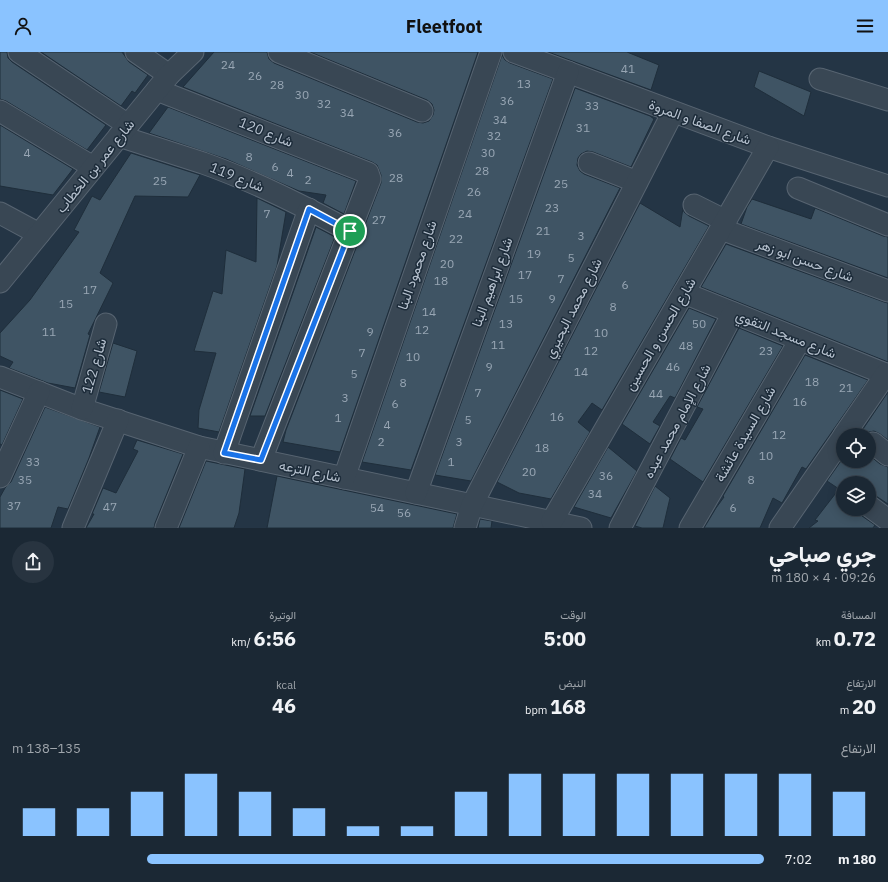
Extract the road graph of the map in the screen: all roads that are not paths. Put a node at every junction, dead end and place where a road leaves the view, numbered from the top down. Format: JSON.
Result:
{"nodes":[{"id":1,"x":19,"y":52,"type":"edge"},
{"id":2,"x":136,"y":52,"type":"edge"},
{"id":3,"x":193,"y":52,"type":"edge"},
{"id":4,"x":279,"y":52,"type":"edge"},
{"id":5,"x":491,"y":52,"type":"edge"},
{"id":6,"x":514,"y":52,"type":"edge"},
{"id":7,"x":568,"y":72,"type":"junction"},
{"id":8,"x":820,"y":79,"type":"dead end"},
{"id":9,"x":163,"y":82,"type":"junction"},
{"id":10,"x":888,"y":100,"type":"edge"},
{"id":11,"x":422,"y":110,"type":"dead end"},
{"id":12,"x":0,"y":111,"type":"edge"},
{"id":13,"x":673,"y":112,"type":"junction"},
{"id":14,"x":123,"y":131,"type":"junction"},
{"id":15,"x":768,"y":147,"type":"junction"},
{"id":16,"x":590,"y":163,"type":"dead end"},
{"id":17,"x":93,"y":167,"type":"junction"},
{"id":18,"x":637,"y":182,"type":"junction"},
{"id":19,"x":888,"y":186,"type":"edge"},
{"id":20,"x":798,"y":188,"type":"dead end"},
{"id":21,"x":694,"y":205,"type":"dead end"},
{"id":22,"x":309,"y":209,"type":"junction"},
{"id":23,"x":0,"y":213,"type":"edge"},
{"id":24,"x":723,"y":225,"type":"junction"},
{"id":25,"x":888,"y":225,"type":"edge"},
{"id":26,"x":350,"y":231,"type":"junction"},
{"id":27,"x":39,"y":234,"type":"junction"},
{"id":28,"x":0,"y":282,"type":"edge"},
{"id":29,"x":888,"y":290,"type":"edge"},
{"id":30,"x":684,"y":294,"type":"junction"},
{"id":31,"x":733,"y":313,"type":"junction"},
{"id":32,"x":106,"y":324,"type":"dead end"},
{"id":33,"x":800,"y":340,"type":"junction"},
{"id":34,"x":887,"y":375,"type":"edge"},
{"id":35,"x":0,"y":377,"type":"edge"},
{"id":36,"x":39,"y":392,"type":"junction"},
{"id":37,"x":82,"y":409,"type":"junction"},
{"id":38,"x":118,"y":420,"type":"junction"},
{"id":39,"x":850,"y":428,"type":"edge"},
{"id":40,"x":199,"y":447,"type":"junction"},
{"id":41,"x":836,"y":448,"type":"edge"},
{"id":42,"x":224,"y":453,"type":"junction"},
{"id":43,"x":261,"y":460,"type":"junction"},
{"id":44,"x":3,"y":464,"type":"edge"},
{"id":45,"x":344,"y":478,"type":"junction"},
{"id":46,"x":416,"y":493,"type":"junction"},
{"id":47,"x":472,"y":505,"type":"junction"},
{"id":48,"x":876,"y":511,"type":"edge"},
{"id":49,"x":888,"y":520,"type":"edge"},
{"id":50,"x":552,"y":522,"type":"junction"},
{"id":51,"x":73,"y":528,"type":"edge"},
{"id":52,"x":166,"y":528,"type":"edge"},
{"id":53,"x":465,"y":528,"type":"edge"},
{"id":54,"x":581,"y":528,"type":"edge"},
{"id":55,"x":620,"y":528,"type":"edge"},
{"id":56,"x":690,"y":528,"type":"edge"},
{"id":57,"x":780,"y":528,"type":"edge"}],
"edges":[{"from":1,"to":14,"type":"street","name":"شارع 119"},
{"from":2,"to":9,"type":"street"},
{"from":3,"to":9,"type":"street","name":"شارع عمر بن الخطاب"},
{"from":4,"to":11,"type":"street"},
{"from":5,"to":45,"type":"street","name":"شارع محمود البنا"},
{"from":6,"to":7,"type":"street","name":"شارع الصفا و المروة"},
{"from":7,"to":13,"type":"street","name":"شارع الصفا و المروة"},
{"from":7,"to":46,"type":"street","name":"شارع ابراهيم البنا"},
{"from":8,"to":10,"type":"street"},
{"from":9,"to":14,"type":"street","name":"شارع عمر بن الخطاب"},
{"from":9,"to":26,"type":"street","name":"شارع 120"},
{"from":12,"to":17,"type":"street"},
{"from":13,"to":15,"type":"street","name":"شارع الصفا و المروة"},
{"from":13,"to":18,"type":"street","name":"شارع محمد البحيري"},
{"from":14,"to":17,"type":"street","name":"شارع عمر بن الخطاب"},
{"from":14,"to":22,"type":"street","name":"شارع 119"},
{"from":15,"to":19,"type":"street","name":"شارع الصفا و المروة"},
{"from":15,"to":24,"type":"street","name":"شارع الحسن و الحسين"},
{"from":16,"to":18,"type":"street"},
{"from":17,"to":27,"type":"street","name":"شارع عمر بن الخطاب"},
{"from":18,"to":47,"type":"street","name":"شارع محمد البحيري"},
{"from":20,"to":25,"type":"street"},
{"from":21,"to":24,"type":"street","name":"شارع حسن ابو زهر"},
{"from":22,"to":26,"type":"street","name":"شارع 119"},
{"from":22,"to":42,"type":"street"},
{"from":23,"to":27,"type":"street"},
{"from":24,"to":29,"type":"street","name":"شارع حسن ابو زهر"},
{"from":24,"to":30,"type":"street","name":"شارع الحسن و الحسين"},
{"from":26,"to":43,"type":"street"},
{"from":27,"to":28,"type":"street","name":"شارع عمر بن الخطاب"},
{"from":30,"to":31,"type":"street","name":"شارع مسجد التقوي"},
{"from":30,"to":50,"type":"street","name":"شارع الحسن و الحسين"},
{"from":31,"to":33,"type":"street","name":"شارع مسجد التقوي"},
{"from":31,"to":55,"type":"street","name":"شارع الإمام محمد عبده"},
{"from":32,"to":37,"type":"street","name":"شارع 122"},
{"from":33,"to":34,"type":"street","name":"شارع مسجد التقوي"},
{"from":33,"to":56,"type":"street","name":"شارع السيدة عائشة"},
{"from":34,"to":39,"type":"street"},
{"from":35,"to":36,"type":"street","name":"شارع الترعه"},
{"from":36,"to":37,"type":"street","name":"شارع الترعه"},
{"from":36,"to":44,"type":"street"},
{"from":37,"to":38,"type":"street","name":"شارع الترعه"},
{"from":38,"to":40,"type":"street","name":"شارع الترعه"},
{"from":38,"to":51,"type":"street"},
{"from":40,"to":42,"type":"street","name":"شارع الترعه"},
{"from":40,"to":52,"type":"street"},
{"from":41,"to":57,"type":"street"},
{"from":42,"to":43,"type":"street","name":"شارع الترعه"},
{"from":43,"to":45,"type":"street","name":"شارع الترعه"},
{"from":45,"to":46,"type":"street","name":"شارع الترعه"},
{"from":46,"to":47,"type":"street","name":"شارع الترعه"},
{"from":47,"to":50,"type":"street","name":"شارع الترعه"},
{"from":47,"to":53,"type":"street","name":"شارع محمد البحيري"},
{"from":48,"to":49,"type":"street"},
{"from":50,"to":54,"type":"street","name":"شارع الترعه"}]}
